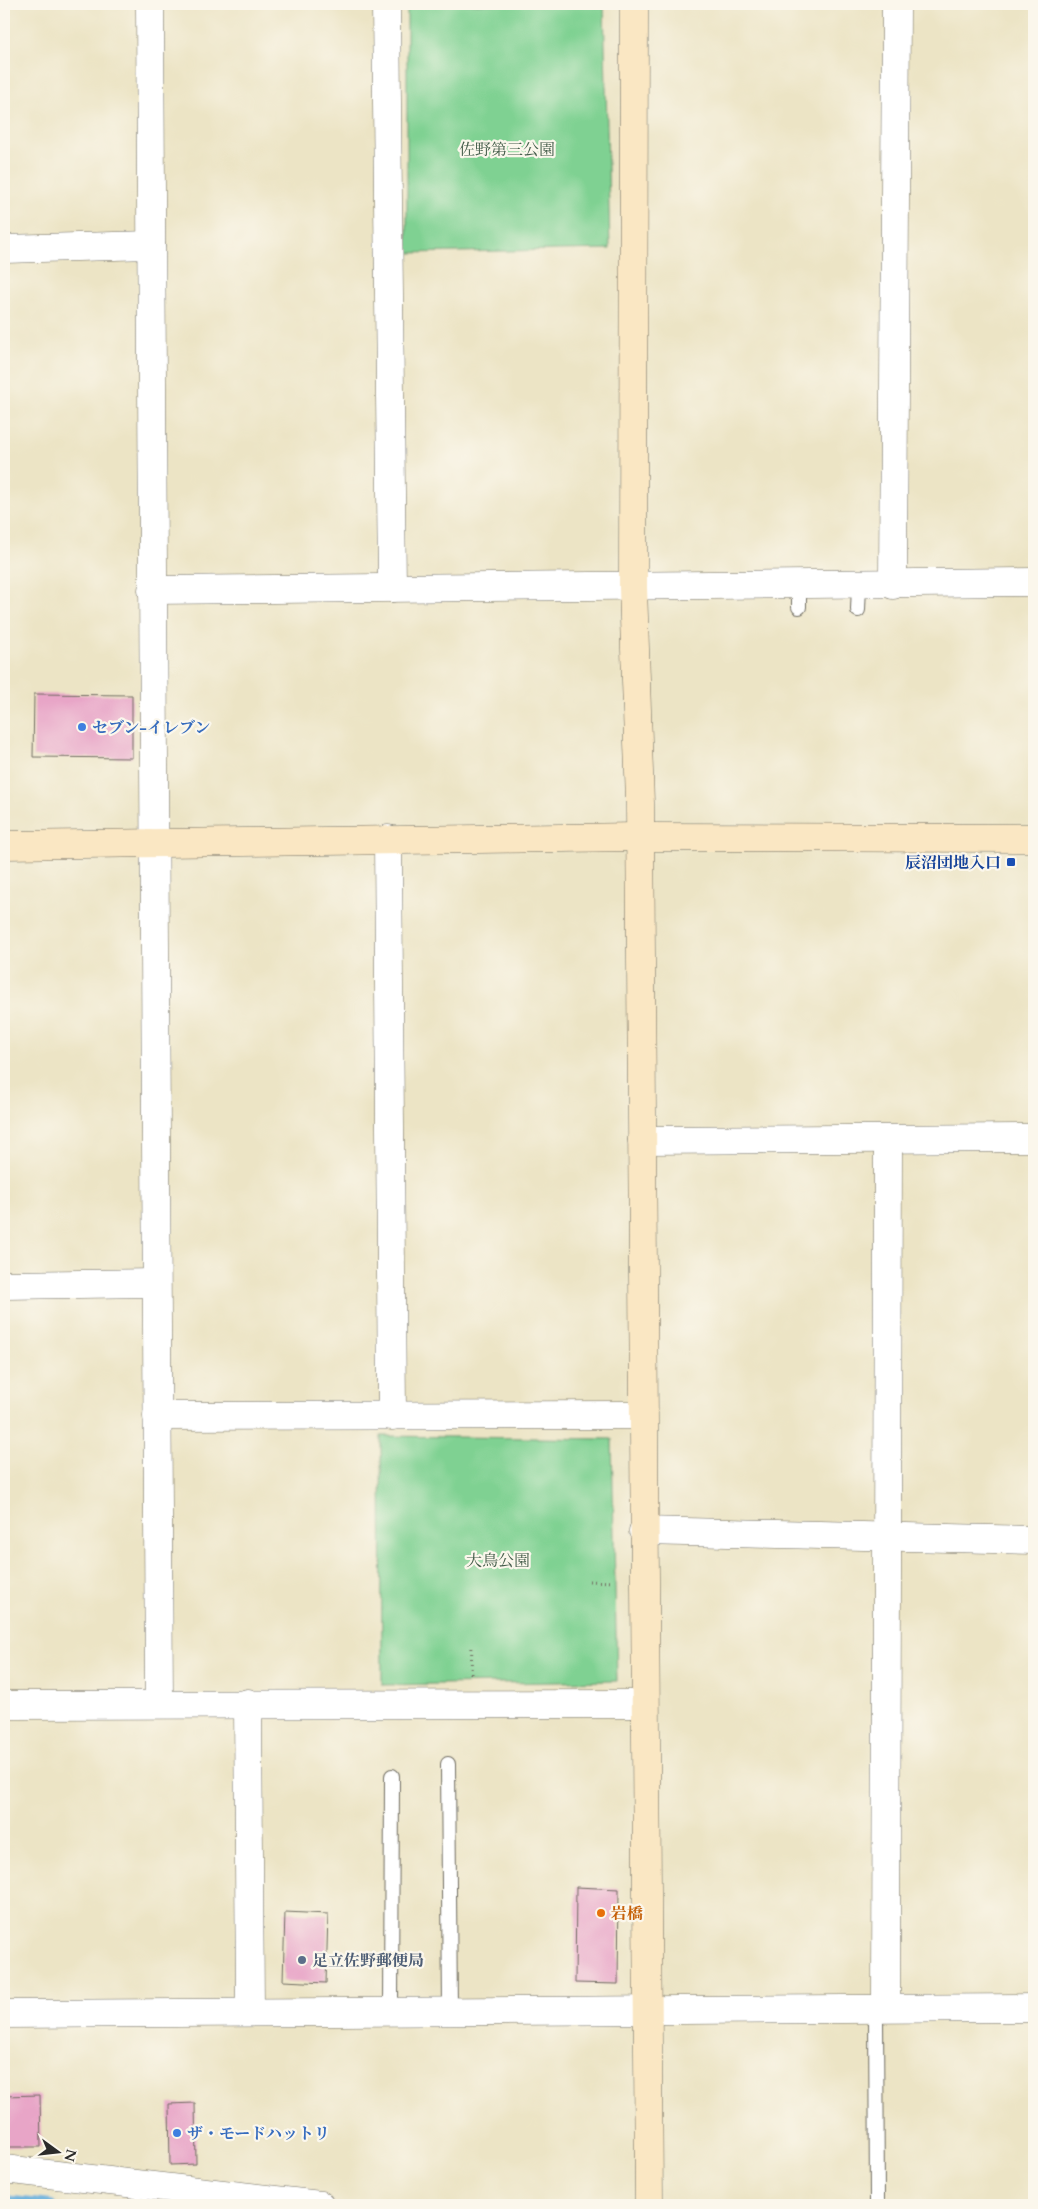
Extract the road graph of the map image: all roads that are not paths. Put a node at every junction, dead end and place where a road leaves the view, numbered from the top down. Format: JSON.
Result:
{"nodes":[{"id":1,"x":150,"y":4,"type":"edge"},
{"id":2,"x":386,"y":4,"type":"edge"},
{"id":3,"x":634,"y":4,"type":"edge"},
{"id":4,"x":896,"y":4,"type":"edge"},
{"id":5,"x":151,"y":245,"type":"junction"},
{"id":6,"x":4,"y":249,"type":"edge"},
{"id":7,"x":1034,"y":582,"type":"edge"},
{"id":8,"x":893,"y":585,"type":"junction"},
{"id":9,"x":633,"y":587,"type":"junction"},
{"id":10,"x":392,"y":588,"type":"junction"},
{"id":11,"x":152,"y":590,"type":"junction"},
{"id":12,"x":640,"y":837,"type":"junction"},
{"id":13,"x":1034,"y":838,"type":"edge"},
{"id":14,"x":388,"y":840,"type":"junction"},
{"id":15,"x":153,"y":843,"type":"junction"},
{"id":16,"x":4,"y":845,"type":"edge"},
{"id":17,"x":1034,"y":1138,"type":"edge"},
{"id":18,"x":642,"y":1140,"type":"junction"},
{"id":19,"x":888,"y":1140,"type":"junction"},
{"id":20,"x":156,"y":1283,"type":"junction"},
{"id":21,"x":4,"y":1285,"type":"edge"},
{"id":22,"x":643,"y":1415,"type":"junction"},
{"id":23,"x":156,"y":1416,"type":"junction"},
{"id":24,"x":392,"y":1416,"type":"junction"},
{"id":25,"x":643,"y":1531,"type":"junction"},
{"id":26,"x":886,"y":1537,"type":"junction"},
{"id":27,"x":1034,"y":1540,"type":"edge"},
{"id":28,"x":159,"y":1703,"type":"junction"},
{"id":29,"x":248,"y":1703,"type":"junction"},
{"id":30,"x":644,"y":1704,"type":"junction"},
{"id":31,"x":4,"y":1705,"type":"edge"},
{"id":32,"x":448,"y":1764,"type":"dead end"},
{"id":33,"x":392,"y":1776,"type":"dead end"},
{"id":34,"x":881,"y":2008,"type":"junction"},
{"id":35,"x":1034,"y":2008,"type":"edge"},
{"id":36,"x":250,"y":2011,"type":"junction"},
{"id":37,"x":647,"y":2011,"type":"junction"},
{"id":38,"x":392,"y":2012,"type":"junction"},
{"id":39,"x":450,"y":2012,"type":"junction"},
{"id":40,"x":4,"y":2014,"type":"edge"},
{"id":41,"x":4,"y":2170,"type":"edge"},
{"id":42,"x":320,"y":2205,"type":"edge"},
{"id":43,"x":648,"y":2205,"type":"edge"},
{"id":44,"x":877,"y":2205,"type":"edge"}],
"edges":[{"from":1,"to":5,"type":"street"},
{"from":2,"to":10,"type":"street"},
{"from":3,"to":9,"type":"street"},
{"from":4,"to":8,"type":"street"},
{"from":5,"to":6,"type":"street"},
{"from":5,"to":11,"type":"street"},
{"from":7,"to":8,"type":"street"},
{"from":8,"to":9,"type":"street"},
{"from":9,"to":10,"type":"street"},
{"from":9,"to":12,"type":"street"},
{"from":10,"to":11,"type":"street"},
{"from":11,"to":15,"type":"street"},
{"from":12,"to":13,"type":"street"},
{"from":12,"to":14,"type":"street"},
{"from":12,"to":18,"type":"street"},
{"from":14,"to":15,"type":"street"},
{"from":14,"to":24,"type":"street"},
{"from":15,"to":16,"type":"street"},
{"from":15,"to":20,"type":"street"},
{"from":17,"to":19,"type":"street"},
{"from":18,"to":19,"type":"street"},
{"from":18,"to":22,"type":"street"},
{"from":19,"to":26,"type":"street"},
{"from":20,"to":21,"type":"street"},
{"from":20,"to":23,"type":"street"},
{"from":22,"to":24,"type":"street"},
{"from":22,"to":25,"type":"street"},
{"from":23,"to":24,"type":"street"},
{"from":23,"to":28,"type":"street"},
{"from":25,"to":26,"type":"street"},
{"from":25,"to":30,"type":"street"},
{"from":26,"to":27,"type":"street"},
{"from":26,"to":34,"type":"street"},
{"from":28,"to":29,"type":"street"},
{"from":28,"to":31,"type":"street"},
{"from":29,"to":30,"type":"street"},
{"from":29,"to":36,"type":"street"},
{"from":30,"to":37,"type":"street"},
{"from":32,"to":39,"type":"lane"},
{"from":33,"to":38,"type":"lane"},
{"from":34,"to":35,"type":"street"},
{"from":34,"to":37,"type":"street"},
{"from":34,"to":44,"type":"lane"},
{"from":36,"to":38,"type":"street"},
{"from":36,"to":40,"type":"street"},
{"from":37,"to":39,"type":"street"},
{"from":37,"to":43,"type":"street"},
{"from":38,"to":39,"type":"street"},
{"from":41,"to":42,"type":"street"}]}
